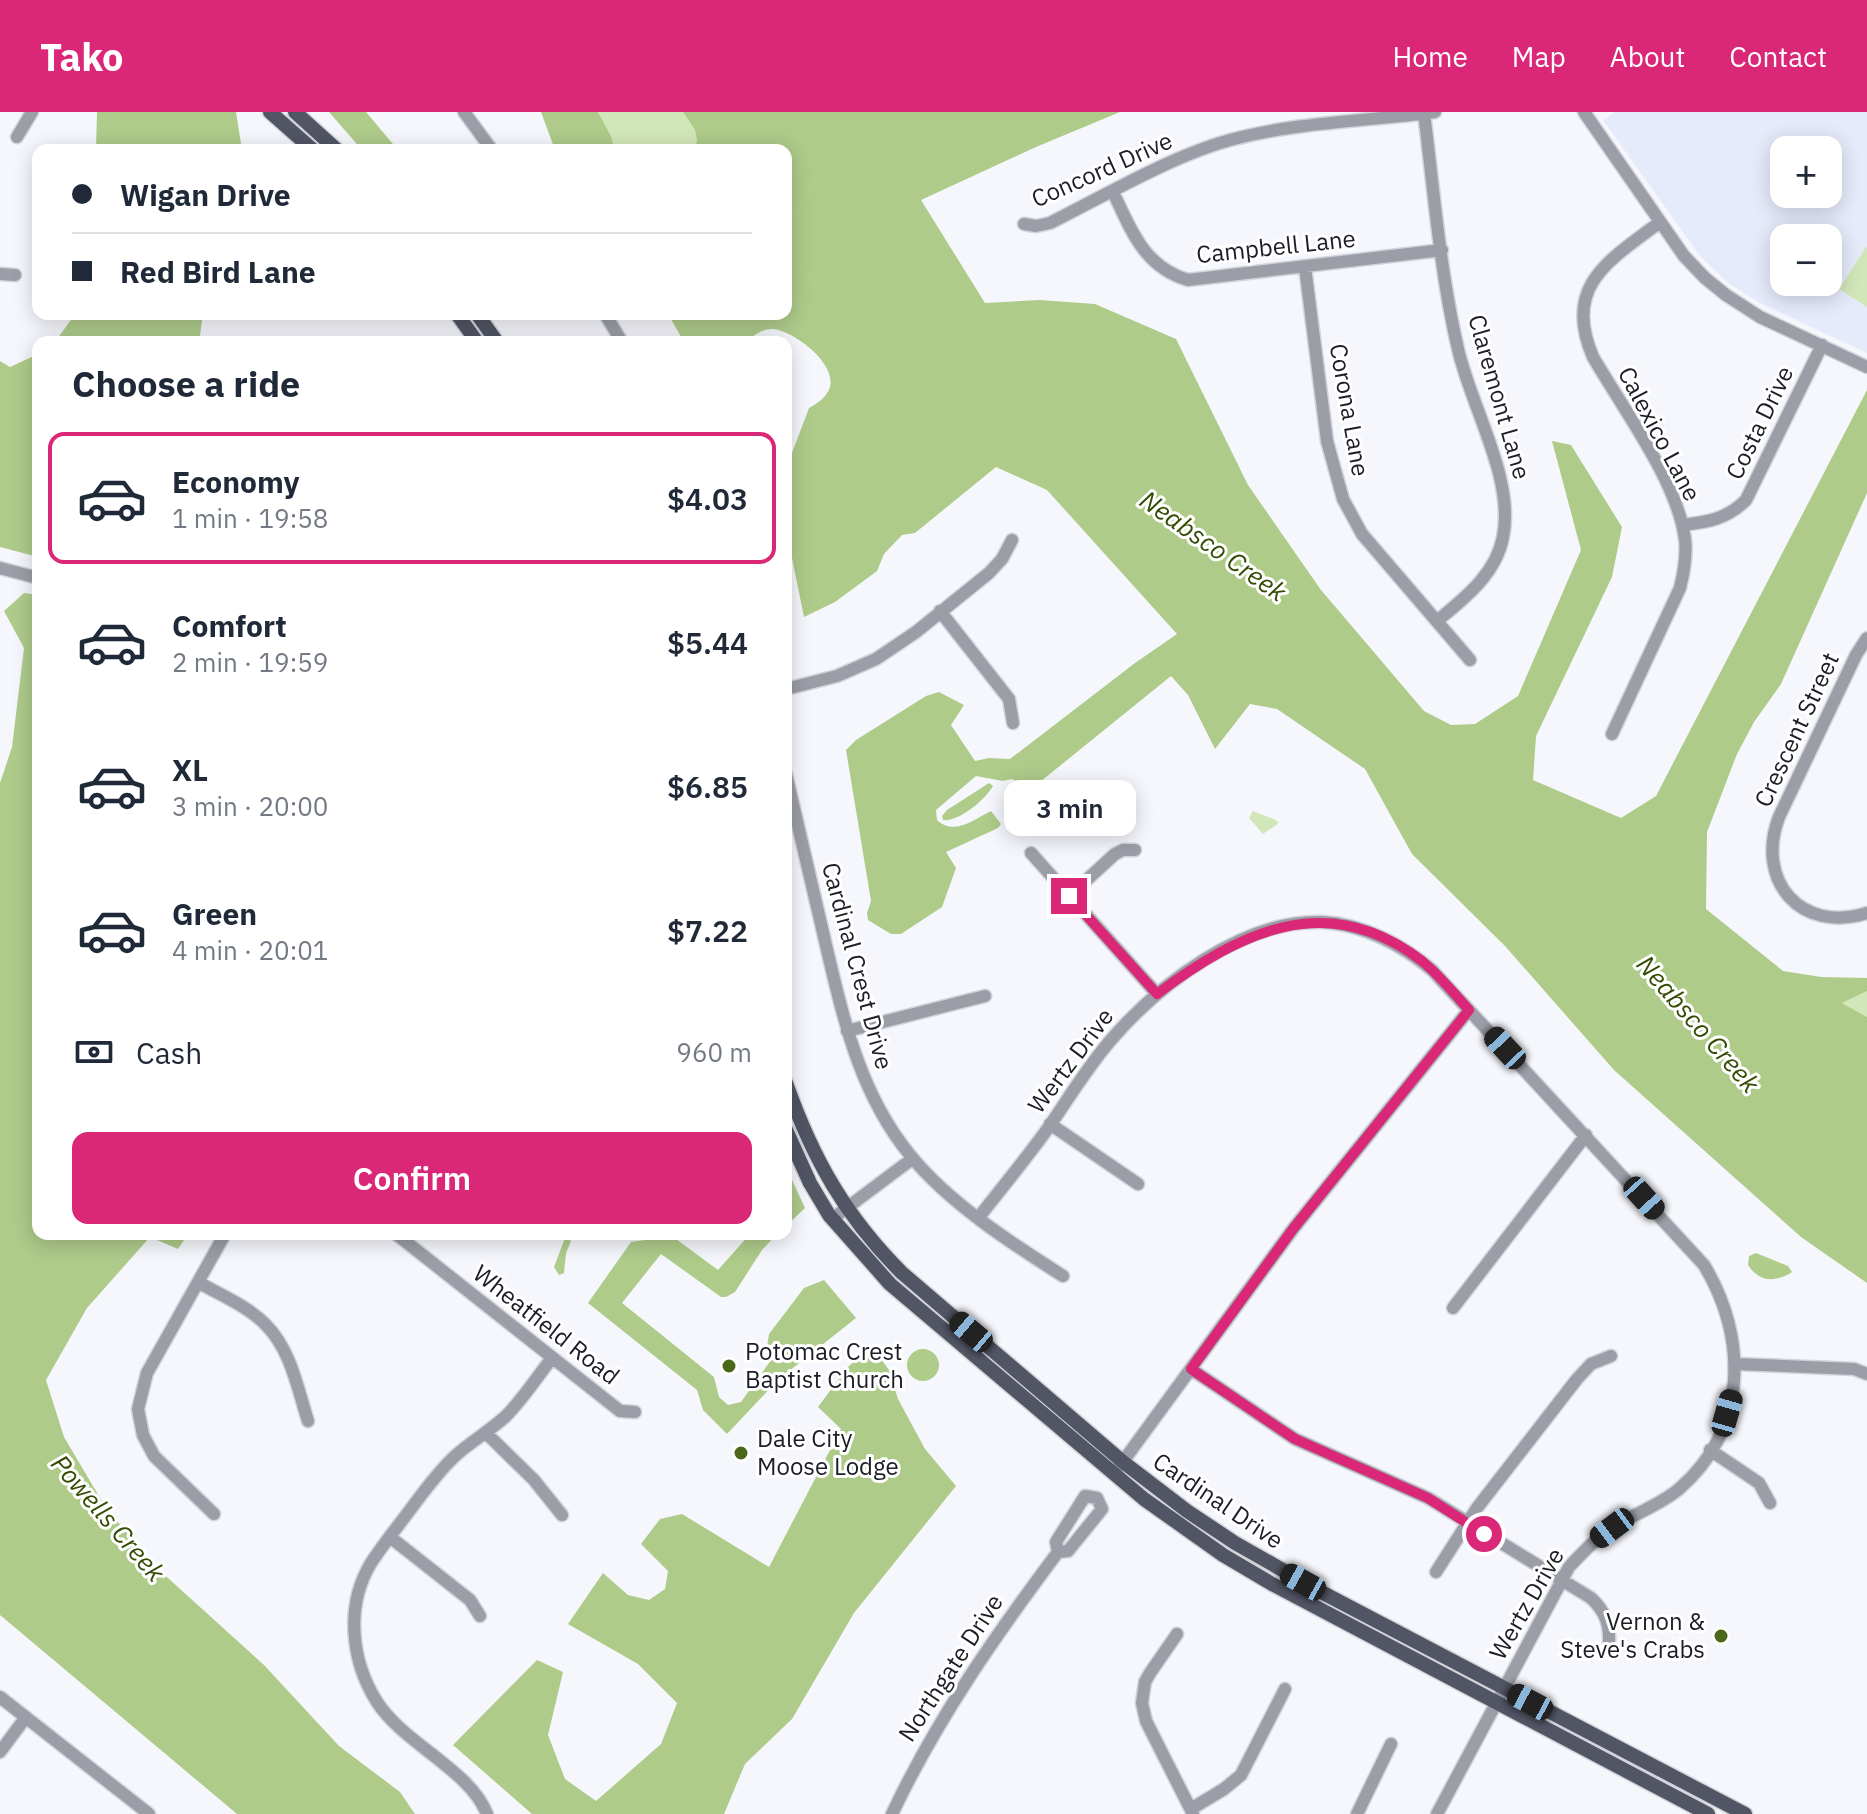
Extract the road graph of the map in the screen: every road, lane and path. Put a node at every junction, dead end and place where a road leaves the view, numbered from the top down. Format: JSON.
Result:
{"nodes":[{"id":1,"x":32,"y":112,"type":"edge"},
{"id":2,"x":270,"y":112,"type":"edge"},
{"id":3,"x":295,"y":112,"type":"edge"},
{"id":4,"x":464,"y":112,"type":"edge"},
{"id":5,"x":1584,"y":112,"type":"edge"},
{"id":6,"x":1430,"y":113,"type":"edge"},
{"id":7,"x":17,"y":137,"type":"dead end"},
{"id":8,"x":306,"y":144,"type":"edge"},
{"id":9,"x":330,"y":144,"type":"edge"},
{"id":10,"x":488,"y":144,"type":"edge"},
{"id":11,"x":1113,"y":192,"type":"junction"},
{"id":12,"x":1660,"y":222,"type":"junction"},
{"id":13,"x":1024,"y":224,"type":"dead end"},
{"id":14,"x":1442,"y":250,"type":"junction"},
{"id":15,"x":1305,"y":267,"type":"junction"},
{"id":16,"x":0,"y":274,"type":"edge"},
{"id":17,"x":15,"y":275,"type":"dead end"},
{"id":18,"x":1822,"y":345,"type":"junction"},
{"id":19,"x":1867,"y":367,"type":"edge"},
{"id":20,"x":1683,"y":525,"type":"junction"},
{"id":21,"x":1012,"y":540,"type":"dead end"},
{"id":22,"x":0,"y":568,"type":"edge"},
{"id":23,"x":32,"y":576,"type":"edge"},
{"id":24,"x":940,"y":611,"type":"junction"},
{"id":25,"x":1437,"y":621,"type":"junction"},
{"id":26,"x":1867,"y":638,"type":"edge"},
{"id":27,"x":1470,"y":660,"type":"dead end"},
{"id":28,"x":792,"y":687,"type":"edge"},
{"id":29,"x":1013,"y":723,"type":"dead end"},
{"id":30,"x":1612,"y":734,"type":"dead end"},
{"id":31,"x":792,"y":799,"type":"edge"},
{"id":32,"x":1135,"y":850,"type":"dead end"},
{"id":33,"x":1031,"y":853,"type":"dead end"},
{"id":34,"x":1069,"y":896,"type":"junction"},
{"id":35,"x":1867,"y":913,"type":"edge"},
{"id":36,"x":1157,"y":994,"type":"junction"},
{"id":37,"x":985,"y":996,"type":"dead end"},
{"id":38,"x":1469,"y":1010,"type":"junction"},
{"id":39,"x":847,"y":1031,"type":"junction"},
{"id":40,"x":792,"y":1098,"type":"edge"},
{"id":41,"x":1050,"y":1124,"type":"junction"},
{"id":42,"x":1586,"y":1135,"type":"junction"},
{"id":43,"x":792,"y":1143,"type":"edge"},
{"id":44,"x":912,"y":1159,"type":"junction"},
{"id":45,"x":1138,"y":1184,"type":"dead end"},
{"id":46,"x":846,"y":1209,"type":"junction"},
{"id":47,"x":979,"y":1217,"type":"junction"},
{"id":48,"x":832,"y":1219,"type":"junction"},
{"id":49,"x":222,"y":1240,"type":"edge"},
{"id":50,"x":404,"y":1240,"type":"edge"},
{"id":51,"x":1063,"y":1276,"type":"dead end"},
{"id":52,"x":198,"y":1282,"type":"junction"},
{"id":53,"x":1453,"y":1308,"type":"dead end"},
{"id":54,"x":1611,"y":1356,"type":"dead end"},
{"id":55,"x":552,"y":1358,"type":"junction"},
{"id":56,"x":1736,"y":1364,"type":"junction"},
{"id":57,"x":1191,"y":1369,"type":"junction"},
{"id":58,"x":1867,"y":1374,"type":"edge"},
{"id":59,"x":635,"y":1412,"type":"dead end"},
{"id":60,"x":308,"y":1421,"type":"dead end"},
{"id":61,"x":486,"y":1433,"type":"junction"},
{"id":62,"x":1710,"y":1450,"type":"junction"},
{"id":63,"x":1123,"y":1462,"type":"junction"},
{"id":64,"x":1114,"y":1475,"type":"junction"},
{"id":65,"x":1770,"y":1503,"type":"dead end"},
{"id":66,"x":214,"y":1514,"type":"dead end"},
{"id":67,"x":562,"y":1515,"type":"dead end"},
{"id":68,"x":1467,"y":1523,"type":"junction"},
{"id":69,"x":390,"y":1537,"type":"junction"},
{"id":70,"x":1058,"y":1552,"type":"junction"},
{"id":71,"x":1436,"y":1572,"type":"dead end"},
{"id":72,"x":1561,"y":1580,"type":"junction"},
{"id":73,"x":480,"y":1616,"type":"dead end"},
{"id":74,"x":1177,"y":1634,"type":"dead end"},
{"id":75,"x":1609,"y":1643,"type":"dead end"},
{"id":76,"x":1504,"y":1688,"type":"junction"},
{"id":77,"x":1285,"y":1689,"type":"dead end"},
{"id":78,"x":0,"y":1697,"type":"edge"},
{"id":79,"x":1496,"y":1703,"type":"junction"},
{"id":80,"x":26,"y":1717,"type":"junction"},
{"id":81,"x":1391,"y":1744,"type":"dead end"},
{"id":82,"x":0,"y":1752,"type":"edge"},
{"id":83,"x":1192,"y":1811,"type":"edge"},
{"id":84,"x":149,"y":1814,"type":"edge"},
{"id":85,"x":487,"y":1814,"type":"edge"},
{"id":86,"x":892,"y":1814,"type":"edge"},
{"id":87,"x":1357,"y":1814,"type":"edge"},
{"id":88,"x":1437,"y":1814,"type":"edge"},
{"id":89,"x":1708,"y":1814,"type":"edge"},
{"id":90,"x":1745,"y":1814,"type":"edge"}],
"edges":[{"from":1,"to":7,"type":"street"},
{"from":2,"to":8,"type":"main road"},
{"from":3,"to":9,"type":"main road"},
{"from":4,"to":10,"type":"street"},
{"from":5,"to":12,"type":"street"},
{"from":6,"to":11,"type":"street","name":"Concord Drive"},
{"from":6,"to":14,"type":"street","name":"Claremont Lane"},
{"from":11,"to":13,"type":"street","name":"Concord Drive"},
{"from":11,"to":15,"type":"street","name":"Campbell Lane"},
{"from":12,"to":18,"type":"street"},
{"from":12,"to":20,"type":"street","name":"Calexico Lane"},
{"from":14,"to":15,"type":"street","name":"Campbell Lane"},
{"from":14,"to":25,"type":"street","name":"Claremont Lane"},
{"from":15,"to":25,"type":"street","name":"Corona Lane"},
{"from":16,"to":17,"type":"street"},
{"from":18,"to":19,"type":"street"},
{"from":18,"to":20,"type":"street","name":"Costa Drive"},
{"from":20,"to":30,"type":"street","name":"Calexico Lane"},
{"from":21,"to":24,"type":"street"},
{"from":22,"to":23,"type":"street"},
{"from":24,"to":28,"type":"street"},
{"from":24,"to":29,"type":"street"},
{"from":25,"to":27,"type":"street","name":"Corona Lane"},
{"from":26,"to":35,"type":"street","name":"Crescent Street"},
{"from":31,"to":39,"type":"street","name":"Cardinal Crest Drive"},
{"from":32,"to":34,"type":"street"},
{"from":33,"to":34,"type":"street"},
{"from":34,"to":36,"type":"street"},
{"from":36,"to":38,"type":"street","name":"Wertz Drive"},
{"from":36,"to":41,"type":"street","name":"Wertz Drive"},
{"from":37,"to":39,"type":"street"},
{"from":38,"to":42,"type":"street","name":"Wertz Drive"},
{"from":38,"to":57,"type":"street"},
{"from":39,"to":44,"type":"street","name":"Cardinal Crest Drive"},
{"from":40,"to":46,"type":"main road","name":"Cardinal Drive"},
{"from":41,"to":45,"type":"street"},
{"from":41,"to":47,"type":"street","name":"Wertz Drive"},
{"from":42,"to":53,"type":"street"},
{"from":42,"to":56,"type":"street","name":"Wertz Drive"},
{"from":43,"to":48,"type":"main road","name":"Cardinal Drive"},
{"from":44,"to":46,"type":"street"},
{"from":44,"to":47,"type":"street","name":"Cardinal Crest Drive"},
{"from":46,"to":48,"type":"street"},
{"from":46,"to":63,"type":"main road","name":"Cardinal Drive"},
{"from":47,"to":51,"type":"street","name":"Cardinal Crest Drive"},
{"from":48,"to":64,"type":"main road","name":"Cardinal Drive"},
{"from":49,"to":52,"type":"street"},
{"from":50,"to":55,"type":"street","name":"Wheatfield Road"},
{"from":52,"to":60,"type":"street"},
{"from":52,"to":66,"type":"street"},
{"from":54,"to":68,"type":"street"},
{"from":55,"to":59,"type":"street","name":"Wheatfield Road"},
{"from":55,"to":61,"type":"street"},
{"from":56,"to":58,"type":"street"},
{"from":56,"to":62,"type":"street","name":"Wertz Drive"},
{"from":57,"to":63,"type":"street"},
{"from":57,"to":68,"type":"street"},
{"from":61,"to":67,"type":"street"},
{"from":61,"to":69,"type":"street"},
{"from":62,"to":65,"type":"street"},
{"from":62,"to":72,"type":"street","name":"Wertz Drive"},
{"from":63,"to":64,"type":"street"},
{"from":63,"to":76,"type":"main road","name":"Cardinal Drive"},
{"from":64,"to":79,"type":"main road","name":"Cardinal Drive"},
{"from":68,"to":71,"type":"street"},
{"from":68,"to":72,"type":"street"},
{"from":69,"to":73,"type":"street"},
{"from":69,"to":85,"type":"street"},
{"from":70,"to":70,"type":"street","name":"Northgate Drive"},
{"from":70,"to":86,"type":"street","name":"Northgate Drive"},
{"from":72,"to":75,"type":"street"},
{"from":72,"to":76,"type":"street","name":"Wertz Drive"},
{"from":74,"to":83,"type":"street"},
{"from":76,"to":79,"type":"street","name":"Wertz Drive"},
{"from":76,"to":90,"type":"main road","name":"Cardinal Drive"},
{"from":77,"to":83,"type":"street"},
{"from":78,"to":80,"type":"street"},
{"from":79,"to":88,"type":"street","name":"Wertz Drive"},
{"from":79,"to":89,"type":"main road","name":"Cardinal Drive"},
{"from":80,"to":82,"type":"street"},
{"from":80,"to":84,"type":"street"},
{"from":81,"to":87,"type":"street"}]}
